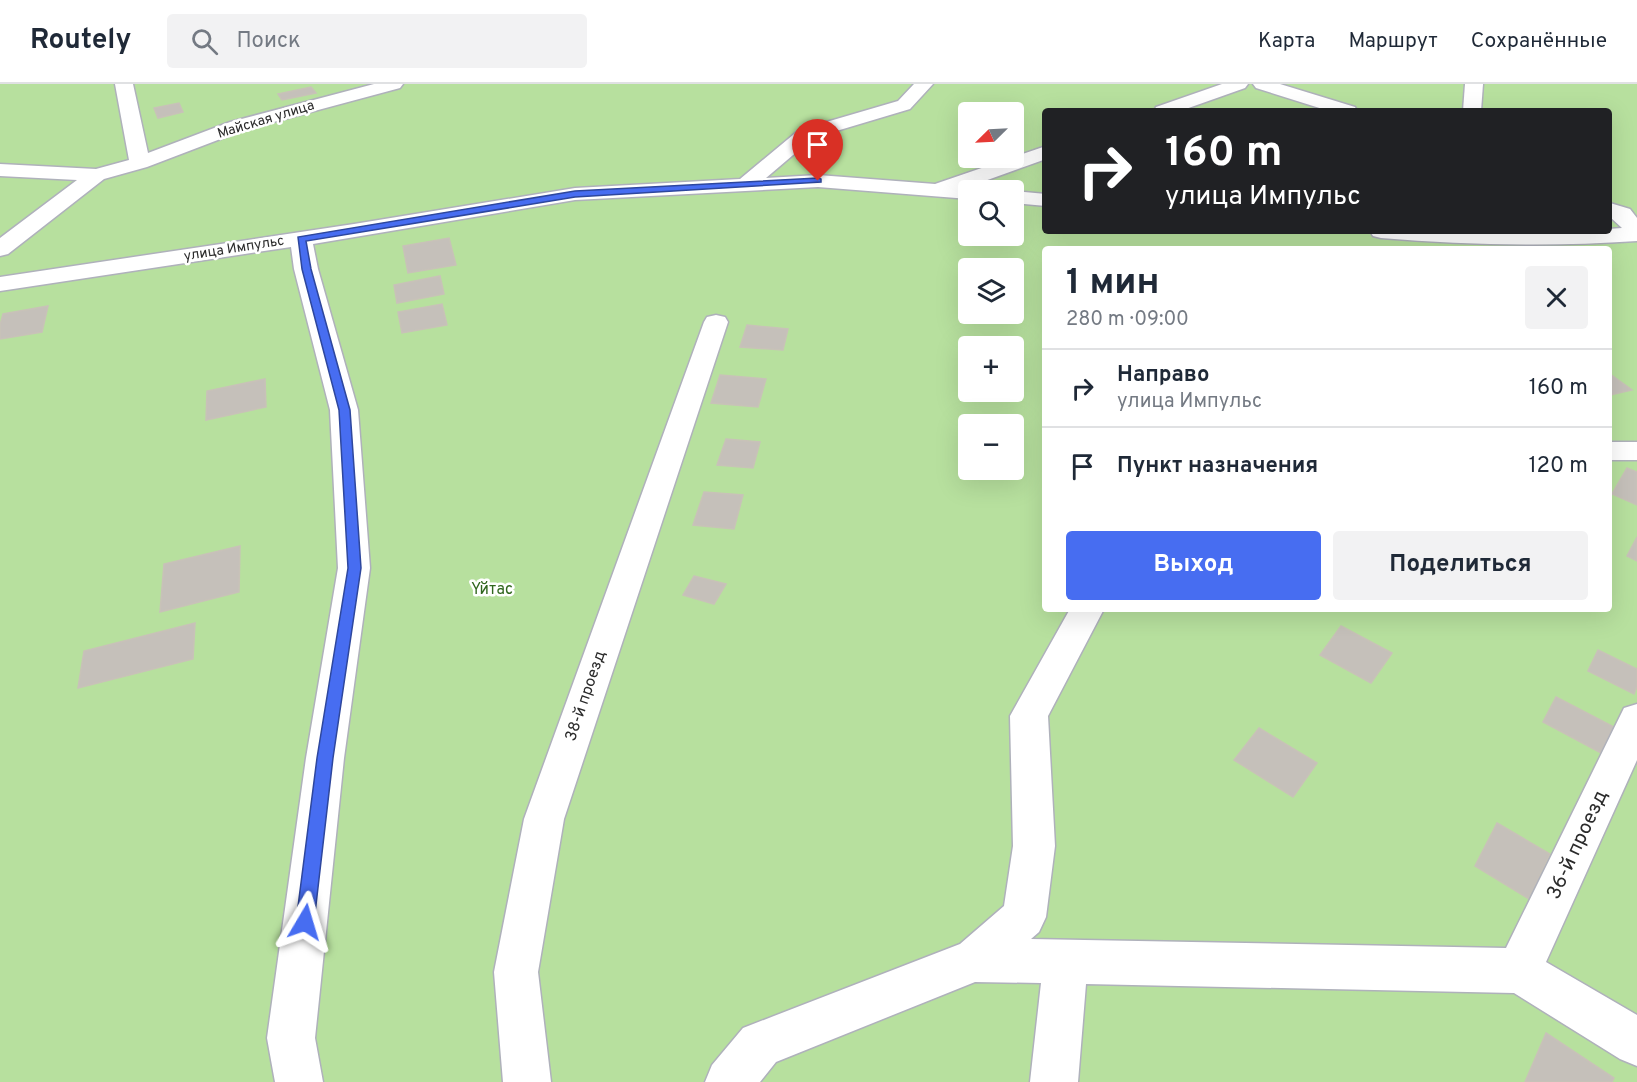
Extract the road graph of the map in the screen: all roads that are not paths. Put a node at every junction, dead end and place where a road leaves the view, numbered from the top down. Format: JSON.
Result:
{"nodes":[{"id":1,"x":123,"y":84,"type":"edge"},
{"id":2,"x":394,"y":84,"type":"edge"},
{"id":3,"x":924,"y":84,"type":"edge"},
{"id":4,"x":1239,"y":84,"type":"edge"},
{"id":5,"x":1262,"y":84,"type":"edge"},
{"id":6,"x":1474,"y":84,"type":"edge"},
{"id":7,"x":1171,"y":108,"type":"edge"},
{"id":8,"x":1338,"y":108,"type":"edge"},
{"id":9,"x":1472,"y":108,"type":"edge"},
{"id":10,"x":1042,"y":154,"type":"edge"},
{"id":11,"x":140,"y":163,"type":"junction"},
{"id":12,"x":0,"y":170,"type":"edge"},
{"id":13,"x":97,"y":175,"type":"junction"},
{"id":14,"x":745,"y":185,"type":"junction"},
{"id":15,"x":940,"y":190,"type":"junction"},
{"id":16,"x":958,"y":192,"type":"edge"},
{"id":17,"x":1024,"y":198,"type":"edge"},
{"id":18,"x":1042,"y":200,"type":"edge"},
{"id":19,"x":1612,"y":210,"type":"edge"},
{"id":20,"x":1637,"y":233,"type":"edge"},
{"id":21,"x":1415,"y":234,"type":"edge"},
{"id":22,"x":301,"y":239,"type":"junction"},
{"id":23,"x":0,"y":249,"type":"edge"},
{"id":24,"x":0,"y":284,"type":"edge"},
{"id":25,"x":716,"y":322,"type":"dead end"},
{"id":26,"x":1612,"y":451,"type":"edge"},
{"id":27,"x":1637,"y":451,"type":"edge"},
{"id":28,"x":1085,"y":612,"type":"edge"},
{"id":29,"x":1637,"y":719,"type":"edge"},
{"id":30,"x":975,"y":960,"type":"junction"},
{"id":31,"x":1066,"y":962,"type":"junction"},
{"id":32,"x":1519,"y":971,"type":"junction"},
{"id":33,"x":1637,"y":1042,"type":"edge"},
{"id":34,"x":298,"y":1082,"type":"edge"},
{"id":35,"x":527,"y":1082,"type":"edge"},
{"id":36,"x":729,"y":1082,"type":"edge"},
{"id":37,"x":1054,"y":1082,"type":"edge"}],
"edges":[{"from":1,"to":11,"type":"street"},
{"from":2,"to":11,"type":"street","name":"Майская улица"},
{"from":3,"to":14,"type":"street"},
{"from":4,"to":7,"type":"street"},
{"from":5,"to":8,"type":"street"},
{"from":6,"to":9,"type":"street"},
{"from":10,"to":15,"type":"street"},
{"from":11,"to":13,"type":"street","name":"Майская улица"},
{"from":12,"to":13,"type":"street"},
{"from":13,"to":23,"type":"street"},
{"from":14,"to":15,"type":"street","name":"улица Импульс"},
{"from":14,"to":22,"type":"street","name":"улица Импульс"},
{"from":15,"to":16,"type":"street","name":"улица Импульс"},
{"from":17,"to":18,"type":"street"},
{"from":19,"to":20,"type":"street"},
{"from":20,"to":21,"type":"street"},
{"from":22,"to":24,"type":"street","name":"улица Импульс"},
{"from":22,"to":34,"type":"street"},
{"from":25,"to":35,"type":"street","name":"38-й проезд"},
{"from":26,"to":27,"type":"street"},
{"from":28,"to":30,"type":"street"},
{"from":29,"to":32,"type":"street","name":"36-й проезд"},
{"from":30,"to":31,"type":"street"},
{"from":30,"to":36,"type":"street"},
{"from":31,"to":32,"type":"street"},
{"from":31,"to":37,"type":"street"},
{"from":32,"to":33,"type":"street"}]}
